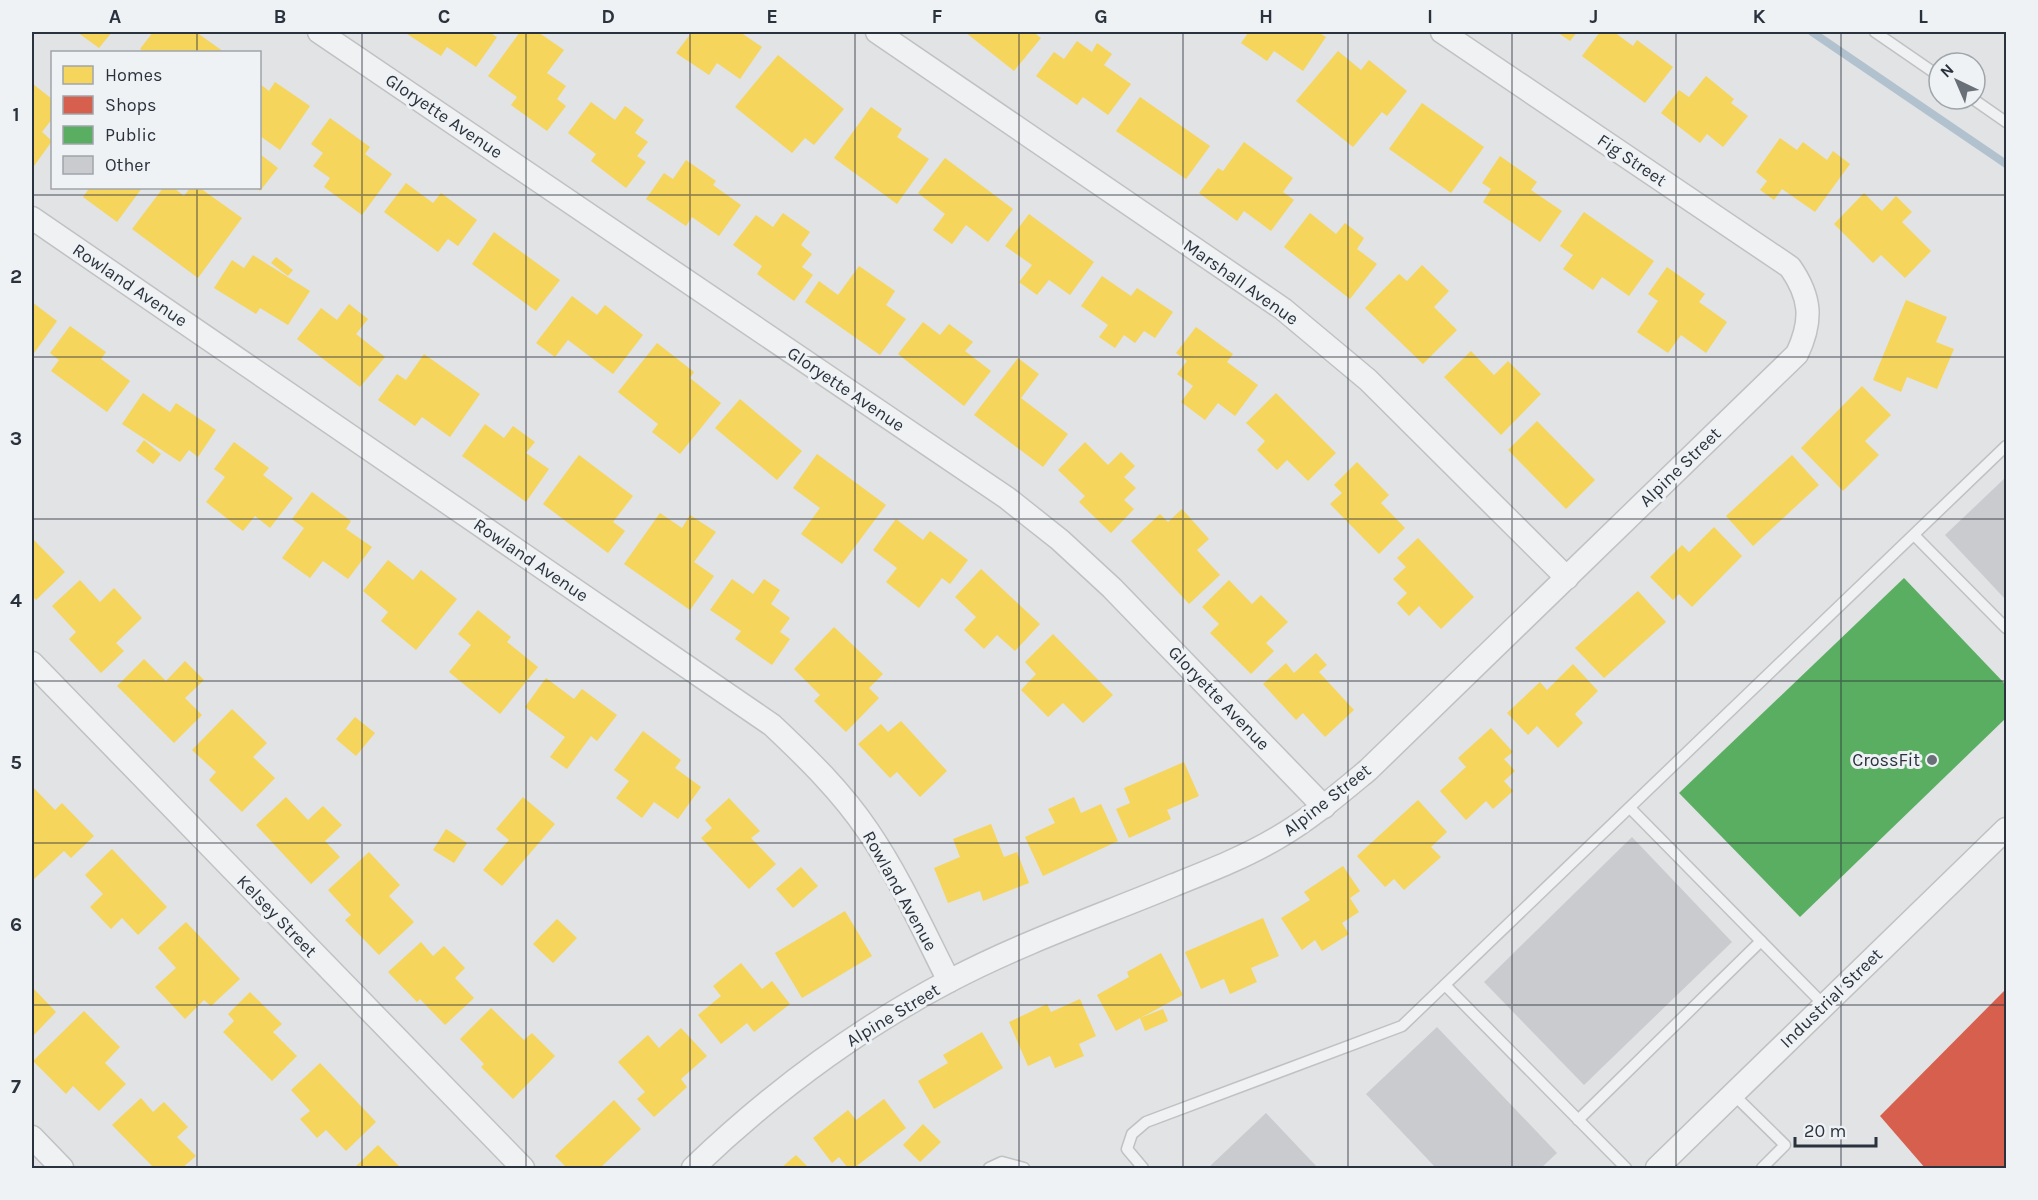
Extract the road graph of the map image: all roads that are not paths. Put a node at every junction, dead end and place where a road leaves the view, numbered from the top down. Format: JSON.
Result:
{"nodes":[{"id":1,"x":319,"y":32,"type":"edge"},
{"id":2,"x":877,"y":32,"type":"edge"},
{"id":3,"x":1442,"y":32,"type":"edge"},
{"id":4,"x":1875,"y":32,"type":"edge"},
{"id":5,"x":1927,"y":68,"type":"edge"},
{"id":6,"x":1987,"y":108,"type":"edge"},
{"id":7,"x":2007,"y":122,"type":"edge"},
{"id":8,"x":32,"y":218,"type":"edge"},
{"id":9,"x":1807,"y":302,"type":"joint"},
{"id":10,"x":2007,"y":446,"type":"edge"},
{"id":11,"x":1914,"y":535,"type":"junction"},
{"id":12,"x":1567,"y":578,"type":"junction"},
{"id":13,"x":2007,"y":628,"type":"edge"},
{"id":14,"x":32,"y":663,"type":"edge"},
{"id":15,"x":1324,"y":807,"type":"junction"},
{"id":16,"x":1630,"y":808,"type":"junction"},
{"id":17,"x":2007,"y":829,"type":"edge"},
{"id":18,"x":1761,"y":941,"type":"junction"},
{"id":19,"x":949,"y":981,"type":"junction"},
{"id":20,"x":1445,"y":985,"type":"junction"},
{"id":21,"x":1824,"y":1005,"type":"junction"},
{"id":22,"x":1733,"y":1094,"type":"junction"},
{"id":23,"x":1578,"y":1120,"type":"junction"},
{"id":24,"x":32,"y":1137,"type":"edge"},
{"id":25,"x":62,"y":1168,"type":"edge"},
{"id":26,"x":523,"y":1168,"type":"edge"},
{"id":27,"x":693,"y":1168,"type":"edge"},
{"id":28,"x":989,"y":1168,"type":"edge"},
{"id":29,"x":1024,"y":1168,"type":"edge"},
{"id":30,"x":1143,"y":1168,"type":"edge"},
{"id":31,"x":1626,"y":1168,"type":"edge"},
{"id":32,"x":1656,"y":1168,"type":"edge"},
{"id":33,"x":1762,"y":1168,"type":"edge"}],
"edges":[{"from":1,"to":15,"type":"street","name":"Gloryette Avenue"},
{"from":2,"to":12,"type":"street","name":"Marshall Avenue"},
{"from":3,"to":9,"type":"street","name":"Fig Street"},
{"from":4,"to":5,"type":"lane"},
{"from":6,"to":7,"type":"lane"},
{"from":8,"to":19,"type":"street","name":"Rowland Avenue"},
{"from":9,"to":12,"type":"street","name":"Alpine Street"},
{"from":10,"to":11,"type":"lane"},
{"from":11,"to":13,"type":"lane"},
{"from":11,"to":16,"type":"lane"},
{"from":12,"to":15,"type":"street","name":"Alpine Street"},
{"from":14,"to":26,"type":"street","name":"Kelsey Street"},
{"from":15,"to":19,"type":"street","name":"Alpine Street"},
{"from":16,"to":18,"type":"lane"},
{"from":16,"to":20,"type":"lane"},
{"from":17,"to":21,"type":"street","name":"Industrial Street"},
{"from":18,"to":21,"type":"lane"},
{"from":18,"to":23,"type":"lane"},
{"from":19,"to":27,"type":"street","name":"Alpine Street"},
{"from":20,"to":23,"type":"lane"},
{"from":20,"to":30,"type":"lane"},
{"from":21,"to":22,"type":"street","name":"Industrial Street"},
{"from":22,"to":32,"type":"street","name":"Industrial Street"},
{"from":22,"to":33,"type":"lane"},
{"from":23,"to":31,"type":"lane"},
{"from":24,"to":25,"type":"street"},
{"from":28,"to":29,"type":"lane"}]}
